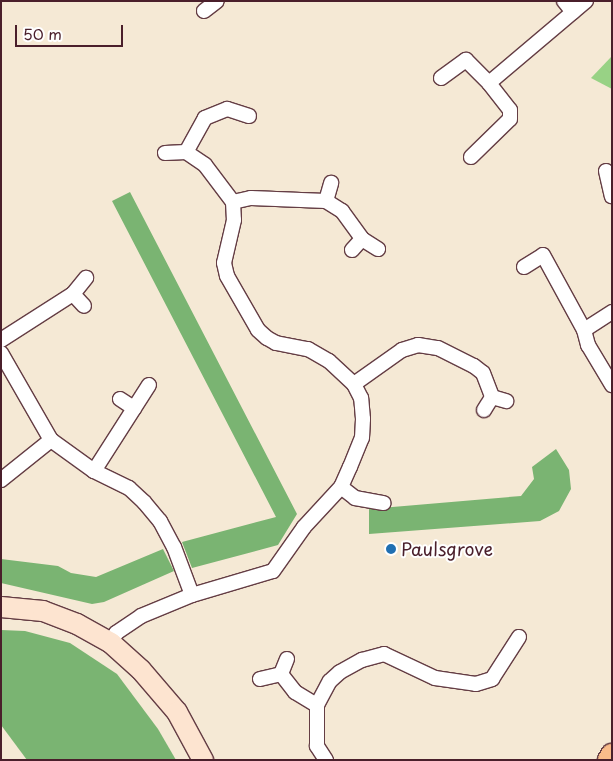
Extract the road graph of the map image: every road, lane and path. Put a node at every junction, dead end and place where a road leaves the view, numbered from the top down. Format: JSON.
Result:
{"nodes":[{"id":1,"x":216,"y":1,"type":"edge"},
{"id":2,"x":586,"y":1,"type":"edge"},
{"id":3,"x":569,"y":7,"type":"edge"},
{"id":4,"x":204,"y":11,"type":"dead end"},
{"id":5,"x":442,"y":78,"type":"dead end"},
{"id":6,"x":489,"y":83,"type":"junction"},
{"id":7,"x":249,"y":116,"type":"dead end"},
{"id":8,"x":186,"y":152,"type":"junction"},
{"id":9,"x":165,"y":153,"type":"dead end"},
{"id":10,"x":471,"y":157,"type":"dead end"},
{"id":11,"x":606,"y":171,"type":"dead end"},
{"id":12,"x":331,"y":183,"type":"dead end"},
{"id":13,"x":612,"y":196,"type":"edge"},
{"id":14,"x":326,"y":201,"type":"junction"},
{"id":15,"x":233,"y":202,"type":"junction"},
{"id":16,"x":378,"y":249,"type":"dead end"},
{"id":17,"x":524,"y":266,"type":"dead end"},
{"id":18,"x":86,"y":278,"type":"dead end"},
{"id":19,"x":73,"y":294,"type":"junction"},
{"id":20,"x":84,"y":306,"type":"dead end"},
{"id":21,"x":612,"y":312,"type":"edge"},
{"id":22,"x":584,"y":330,"type":"junction"},
{"id":23,"x":1,"y":340,"type":"edge"},
{"id":24,"x":1,"y":353,"type":"edge"},
{"id":25,"x":354,"y":384,"type":"junction"},
{"id":26,"x":148,"y":385,"type":"dead end"},
{"id":27,"x":612,"y":385,"type":"edge"},
{"id":28,"x":120,"y":399,"type":"dead end"},
{"id":29,"x":134,"y":408,"type":"junction"},
{"id":30,"x":484,"y":410,"type":"dead end"},
{"id":31,"x":51,"y":440,"type":"junction"},
{"id":32,"x":94,"y":471,"type":"junction"},
{"id":33,"x":1,"y":480,"type":"edge"},
{"id":34,"x":341,"y":487,"type":"junction"},
{"id":35,"x":384,"y":503,"type":"dead end"},
{"id":36,"x":192,"y":595,"type":"junction"},
{"id":37,"x":1,"y":607,"type":"edge"},
{"id":38,"x":519,"y":637,"type":"dead end"},
{"id":39,"x":111,"y":643,"type":"junction"},
{"id":40,"x":287,"y":659,"type":"dead end"},
{"id":41,"x":281,"y":674,"type":"junction"},
{"id":42,"x":260,"y":679,"type":"dead end"},
{"id":43,"x":316,"y":705,"type":"junction"},
{"id":44,"x":612,"y":755,"type":"edge"},
{"id":45,"x":203,"y":760,"type":"edge"},
{"id":46,"x":326,"y":760,"type":"edge"},
{"id":47,"x":609,"y":760,"type":"edge"}],
"edges":[{"from":1,"to":4,"type":"street"},
{"from":2,"to":3,"type":"street"},
{"from":3,"to":6,"type":"street"},
{"from":5,"to":6,"type":"street"},
{"from":6,"to":10,"type":"street"},
{"from":7,"to":8,"type":"street"},
{"from":8,"to":9,"type":"street"},
{"from":8,"to":15,"type":"street"},
{"from":11,"to":13,"type":"street"},
{"from":12,"to":14,"type":"street"},
{"from":14,"to":15,"type":"street"},
{"from":14,"to":16,"type":"street"},
{"from":15,"to":25,"type":"street"},
{"from":17,"to":22,"type":"street"},
{"from":18,"to":19,"type":"street"},
{"from":19,"to":20,"type":"street"},
{"from":19,"to":23,"type":"street"},
{"from":21,"to":22,"type":"street"},
{"from":22,"to":27,"type":"street"},
{"from":24,"to":31,"type":"street"},
{"from":25,"to":30,"type":"street"},
{"from":25,"to":34,"type":"street"},
{"from":26,"to":29,"type":"street"},
{"from":28,"to":29,"type":"street"},
{"from":29,"to":32,"type":"street"},
{"from":31,"to":32,"type":"street"},
{"from":31,"to":33,"type":"street"},
{"from":32,"to":36,"type":"street"},
{"from":34,"to":35,"type":"street"},
{"from":34,"to":36,"type":"street"},
{"from":36,"to":39,"type":"street"},
{"from":37,"to":39,"type":"street"},
{"from":38,"to":43,"type":"street"},
{"from":39,"to":45,"type":"street"},
{"from":40,"to":41,"type":"street"},
{"from":41,"to":42,"type":"street"},
{"from":41,"to":43,"type":"street"},
{"from":43,"to":46,"type":"street"},
{"from":44,"to":47,"type":"main road"}]}
